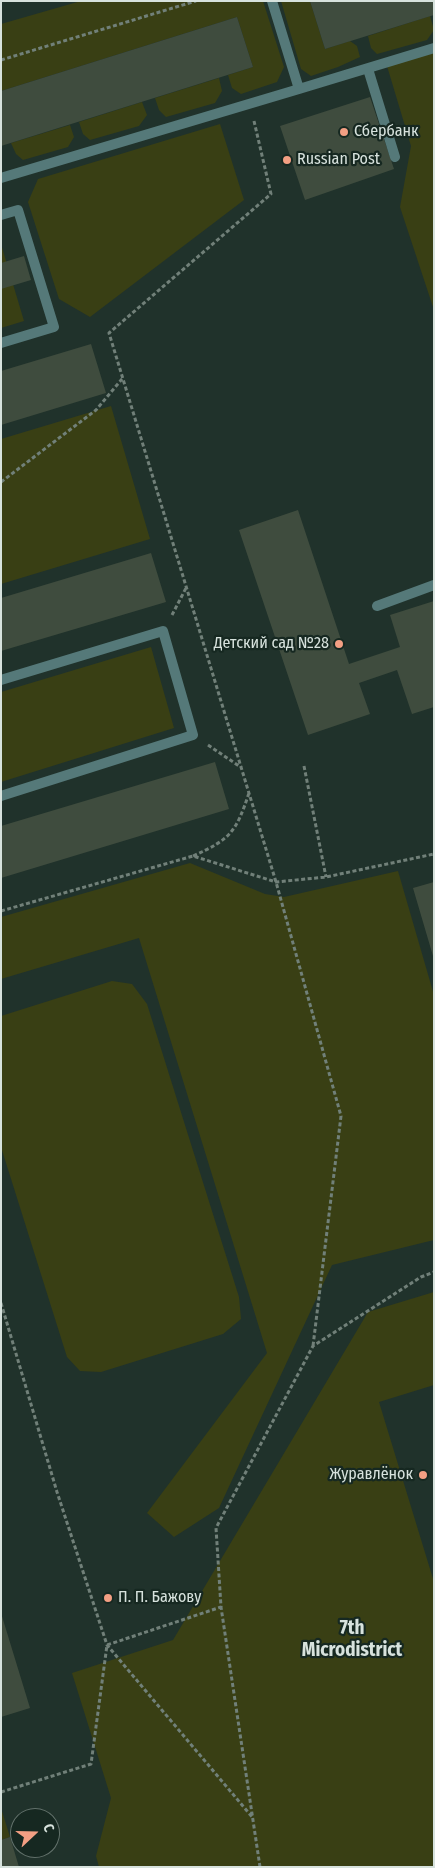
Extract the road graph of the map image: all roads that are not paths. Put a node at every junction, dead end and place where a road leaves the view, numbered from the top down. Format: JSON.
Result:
{"nodes":[{"id":1,"x":272,"y":1,"type":"edge"},
{"id":2,"x":434,"y":48,"type":"edge"},
{"id":3,"x":368,"y":69,"type":"junction"},
{"id":4,"x":299,"y":89,"type":"junction"},
{"id":5,"x":395,"y":157,"type":"dead end"},
{"id":6,"x":1,"y":178,"type":"edge"},
{"id":7,"x":1,"y":215,"type":"edge"},
{"id":8,"x":1,"y":343,"type":"edge"},
{"id":9,"x":434,"y":585,"type":"edge"},
{"id":10,"x":377,"y":606,"type":"dead end"},
{"id":11,"x":1,"y":680,"type":"edge"},
{"id":12,"x":1,"y":796,"type":"edge"}],
"edges":[{"from":1,"to":4,"type":"lane"},
{"from":2,"to":3,"type":"lane"},
{"from":3,"to":4,"type":"lane"},
{"from":3,"to":5,"type":"lane"},
{"from":4,"to":6,"type":"lane"},
{"from":7,"to":8,"type":"lane"},
{"from":9,"to":10,"type":"lane"},
{"from":11,"to":12,"type":"lane"}]}
